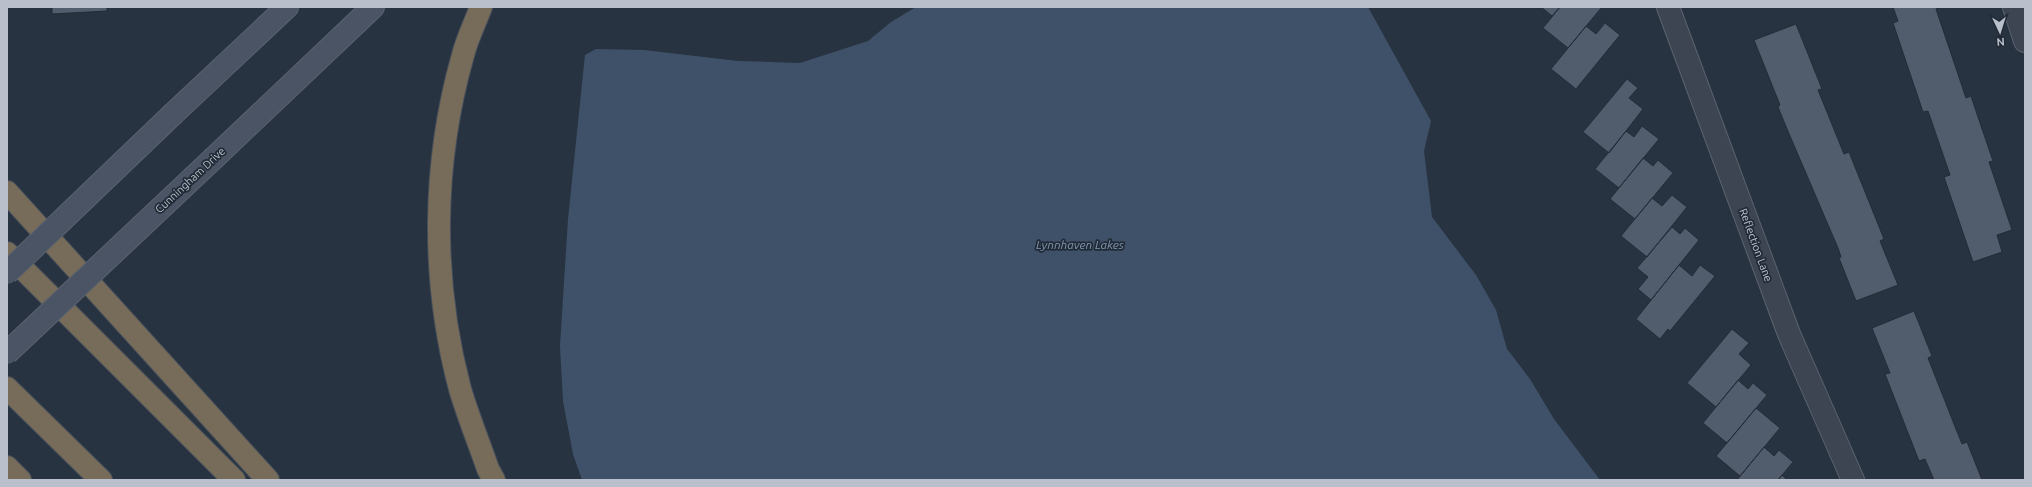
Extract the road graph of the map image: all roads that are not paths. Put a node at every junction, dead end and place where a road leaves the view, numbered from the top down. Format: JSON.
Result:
{"nodes":[{"id":1,"x":286,"y":7,"type":"edge"},
{"id":2,"x":373,"y":7,"type":"edge"},
{"id":3,"x":481,"y":7,"type":"edge"},
{"id":4,"x":1668,"y":7,"type":"edge"},
{"id":5,"x":2014,"y":7,"type":"edge"},
{"id":6,"x":2025,"y":41,"type":"edge"},
{"id":7,"x":7,"y":192,"type":"edge"},
{"id":8,"x":7,"y":253,"type":"edge"},
{"id":9,"x":7,"y":273,"type":"edge"},
{"id":10,"x":7,"y":353,"type":"edge"},
{"id":11,"x":7,"y":388,"type":"edge"},
{"id":12,"x":7,"y":467,"type":"edge"},
{"id":13,"x":20,"y":480,"type":"edge"},
{"id":14,"x":101,"y":480,"type":"edge"},
{"id":15,"x":234,"y":480,"type":"edge"},
{"id":16,"x":268,"y":480,"type":"edge"},
{"id":17,"x":494,"y":480,"type":"edge"},
{"id":18,"x":1853,"y":480,"type":"edge"}],
"edges":[{"from":1,"to":9,"type":"main road","bridge":true},
{"from":2,"to":10,"type":"main road","name":"Cunningham Drive","bridge":true},
{"from":3,"to":17,"type":"highway"},
{"from":4,"to":18,"type":"street","name":"Reflection Lane"},
{"from":5,"to":6,"type":"street"},
{"from":7,"to":16,"type":"highway"},
{"from":8,"to":15,"type":"highway"},
{"from":11,"to":14,"type":"highway"},
{"from":12,"to":13,"type":"highway"}]}
